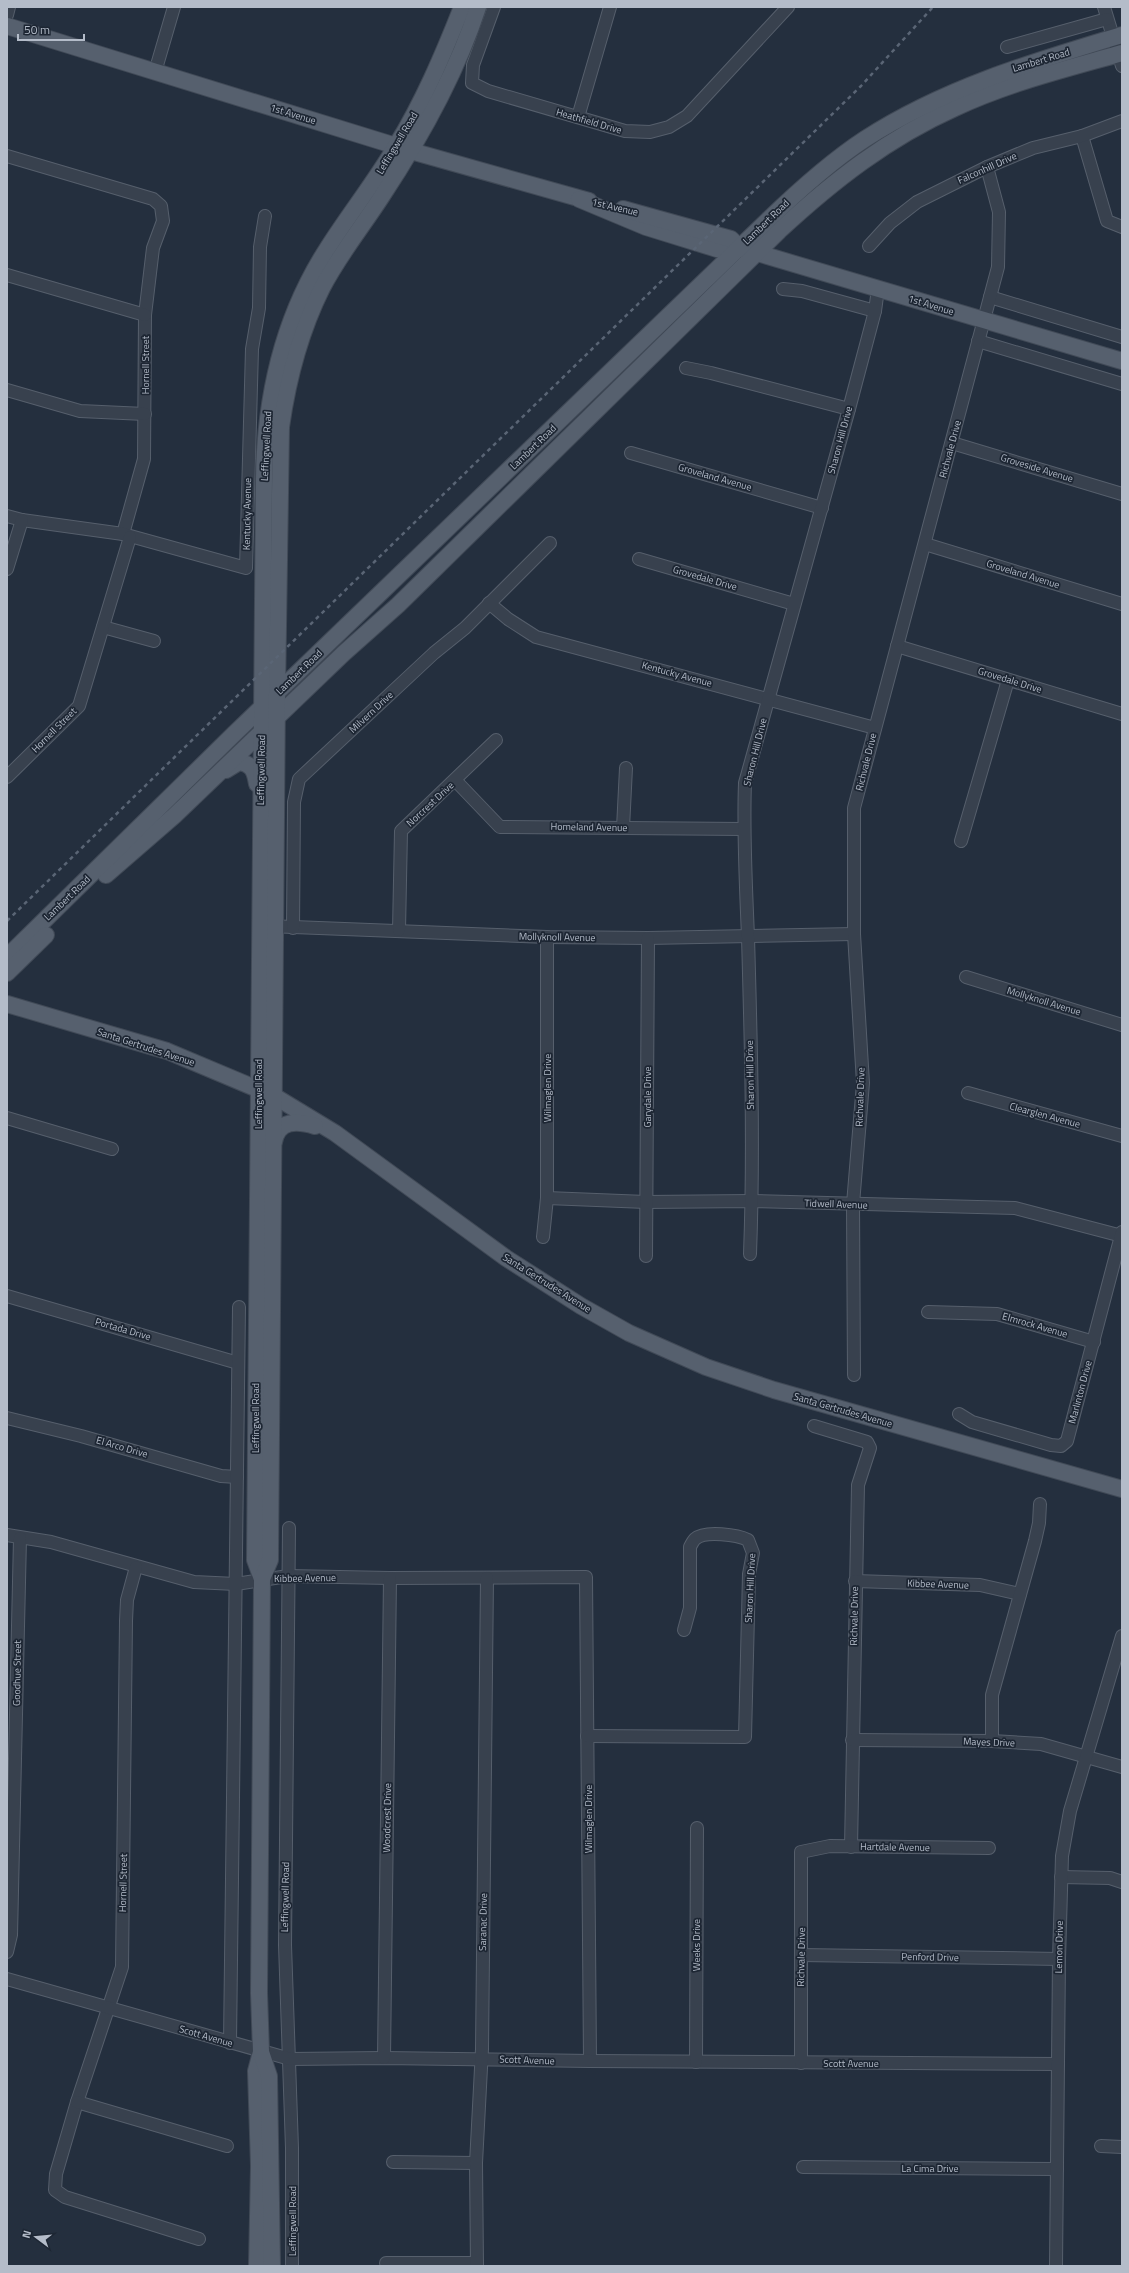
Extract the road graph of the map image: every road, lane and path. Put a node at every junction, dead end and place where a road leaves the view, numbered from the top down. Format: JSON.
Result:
{"nodes":[{"id":1,"x":9,"y":7,"type":"edge"},
{"id":2,"x":174,"y":7,"type":"edge"},
{"id":3,"x":462,"y":7,"type":"edge"},
{"id":4,"x":478,"y":7,"type":"edge"},
{"id":5,"x":494,"y":7,"type":"edge"},
{"id":6,"x":610,"y":7,"type":"edge"},
{"id":7,"x":1104,"y":7,"type":"edge"},
{"id":8,"x":782,"y":9,"type":"edge"},
{"id":9,"x":7,"y":15,"type":"edge"},
{"id":10,"x":1107,"y":19,"type":"junction"},
{"id":11,"x":7,"y":26,"type":"edge"},
{"id":12,"x":1118,"y":37,"type":"edge"},
{"id":13,"x":1007,"y":47,"type":"dead end"},
{"id":14,"x":1121,"y":57,"type":"edge"},
{"id":15,"x":155,"y":72,"type":"junction"},
{"id":16,"x":578,"y":117,"type":"junction"},
{"id":17,"x":1122,"y":121,"type":"edge"},
{"id":18,"x":1082,"y":136,"type":"junction"},
{"id":19,"x":396,"y":146,"type":"junction"},
{"id":20,"x":411,"y":151,"type":"junction"},
{"id":21,"x":7,"y":156,"type":"edge"},
{"id":22,"x":986,"y":167,"type":"junction"},
{"id":23,"x":579,"y":199,"type":"junction"},
{"id":24,"x":264,"y":216,"type":"dead end"},
{"id":25,"x":678,"y":223,"type":"junction"},
{"id":26,"x":640,"y":224,"type":"junction"},
{"id":27,"x":1122,"y":227,"type":"edge"},
{"id":28,"x":869,"y":246,"type":"dead end"},
{"id":29,"x":740,"y":248,"type":"junction"},
{"id":30,"x":757,"y":253,"type":"junction"},
{"id":31,"x":7,"y":275,"type":"edge"},
{"id":32,"x":783,"y":289,"type":"dead end"},
{"id":33,"x":878,"y":289,"type":"junction"},
{"id":34,"x":990,"y":298,"type":"junction"},
{"id":35,"x":874,"y":311,"type":"junction"},
{"id":36,"x":145,"y":315,"type":"junction"},
{"id":37,"x":984,"y":320,"type":"junction"},
{"id":38,"x":1122,"y":337,"type":"edge"},
{"id":39,"x":978,"y":341,"type":"junction"},
{"id":40,"x":1122,"y":361,"type":"edge"},
{"id":41,"x":686,"y":368,"type":"dead end"},
{"id":42,"x":1122,"y":384,"type":"edge"},
{"id":43,"x":7,"y":390,"type":"edge"},
{"id":44,"x":849,"y":409,"type":"junction"},
{"id":45,"x":145,"y":414,"type":"junction"},
{"id":46,"x":952,"y":443,"type":"junction"},
{"id":47,"x":631,"y":453,"type":"dead end"},
{"id":48,"x":1122,"y":494,"type":"edge"},
{"id":49,"x":822,"y":508,"type":"junction"},
{"id":50,"x":7,"y":516,"type":"edge"},
{"id":51,"x":22,"y":520,"type":"junction"},
{"id":52,"x":126,"y":535,"type":"junction"},
{"id":53,"x":550,"y":543,"type":"dead end"},
{"id":54,"x":925,"y":544,"type":"junction"},
{"id":55,"x":639,"y":559,"type":"dead end"},
{"id":56,"x":7,"y":569,"type":"edge"},
{"id":57,"x":489,"y":603,"type":"junction"},
{"id":58,"x":794,"y":604,"type":"junction"},
{"id":59,"x":1122,"y":604,"type":"edge"},
{"id":60,"x":103,"y":627,"type":"junction"},
{"id":61,"x":154,"y":641,"type":"dead end"},
{"id":62,"x":330,"y":642,"type":"junction"},
{"id":63,"x":897,"y":646,"type":"junction"},
{"id":64,"x":277,"y":662,"type":"junction"},
{"id":65,"x":1008,"y":680,"type":"junction"},
{"id":66,"x":277,"y":694,"type":"junction"},
{"id":67,"x":769,"y":699,"type":"junction"},
{"id":68,"x":262,"y":709,"type":"junction"},
{"id":69,"x":1122,"y":714,"type":"edge"},
{"id":70,"x":277,"y":717,"type":"junction"},
{"id":71,"x":874,"y":728,"type":"junction"},
{"id":72,"x":262,"y":732,"type":"junction"},
{"id":73,"x":496,"y":740,"type":"dead end"},
{"id":74,"x":626,"y":768,"type":"dead end"},
{"id":75,"x":8,"y":773,"type":"edge"},
{"id":76,"x":455,"y":780,"type":"junction"},
{"id":77,"x":202,"y":788,"type":"junction"},
{"id":78,"x":261,"y":799,"type":"junction"},
{"id":79,"x":623,"y":828,"type":"junction"},
{"id":80,"x":743,"y":829,"type":"junction"},
{"id":81,"x":961,"y":841,"type":"dead end"},
{"id":82,"x":259,"y":926,"type":"junction"},
{"id":83,"x":275,"y":927,"type":"junction"},
{"id":84,"x":293,"y":928,"type":"junction"},
{"id":85,"x":398,"y":930,"type":"junction"},
{"id":86,"x":854,"y":934,"type":"junction"},
{"id":87,"x":547,"y":937,"type":"junction"},
{"id":88,"x":748,"y":937,"type":"junction"},
{"id":89,"x":648,"y":938,"type":"junction"},
{"id":90,"x":7,"y":957,"type":"edge"},
{"id":91,"x":7,"y":973,"type":"edge"},
{"id":92,"x":966,"y":977,"type":"dead end"},
{"id":93,"x":7,"y":1004,"type":"edge"},
{"id":94,"x":1122,"y":1025,"type":"edge"},
{"id":95,"x":258,"y":1090,"type":"junction"},
{"id":96,"x":968,"y":1093,"type":"dead end"},
{"id":97,"x":274,"y":1096,"type":"junction"},
{"id":98,"x":7,"y":1118,"type":"edge"},
{"id":99,"x":335,"y":1132,"type":"junction"},
{"id":100,"x":1122,"y":1136,"type":"edge"},
{"id":101,"x":273,"y":1147,"type":"junction"},
{"id":102,"x":112,"y":1149,"type":"dead end"},
{"id":103,"x":547,"y":1198,"type":"junction"},
{"id":104,"x":752,"y":1201,"type":"junction"},
{"id":105,"x":646,"y":1202,"type":"junction"},
{"id":106,"x":853,"y":1204,"type":"junction"},
{"id":107,"x":1122,"y":1235,"type":"edge"},
{"id":108,"x":543,"y":1238,"type":"dead end"},
{"id":109,"x":750,"y":1254,"type":"dead end"},
{"id":110,"x":646,"y":1256,"type":"dead end"},
{"id":111,"x":7,"y":1296,"type":"edge"},
{"id":112,"x":239,"y":1307,"type":"dead end"},
{"id":113,"x":928,"y":1312,"type":"dead end"},
{"id":114,"x":1094,"y":1342,"type":"junction"},
{"id":115,"x":238,"y":1363,"type":"junction"},
{"id":116,"x":854,"y":1375,"type":"dead end"},
{"id":117,"x":959,"y":1414,"type":"dead end"},
{"id":118,"x":7,"y":1418,"type":"edge"},
{"id":119,"x":814,"y":1426,"type":"dead end"},
{"id":120,"x":237,"y":1476,"type":"junction"},
{"id":121,"x":1122,"y":1489,"type":"edge"},
{"id":122,"x":1040,"y":1504,"type":"dead end"},
{"id":123,"x":289,"y":1528,"type":"dead end"},
{"id":124,"x":7,"y":1535,"type":"edge"},
{"id":125,"x":20,"y":1538,"type":"junction"},
{"id":126,"x":136,"y":1567,"type":"junction"},
{"id":127,"x":288,"y":1576,"type":"junction"},
{"id":128,"x":586,"y":1577,"type":"joint"},
{"id":129,"x":390,"y":1578,"type":"junction"},
{"id":130,"x":487,"y":1578,"type":"junction"},
{"id":131,"x":262,"y":1579,"type":"junction"},
{"id":132,"x":855,"y":1581,"type":"junction"},
{"id":133,"x":236,"y":1584,"type":"junction"},
{"id":134,"x":1020,"y":1594,"type":"junction"},
{"id":135,"x":684,"y":1630,"type":"dead end"},
{"id":136,"x":1122,"y":1636,"type":"edge"},
{"id":137,"x":1119,"y":1659,"type":"edge"},
{"id":138,"x":587,"y":1736,"type":"junction"},
{"id":139,"x":852,"y":1740,"type":"junction"},
{"id":140,"x":992,"y":1741,"type":"junction"},
{"id":141,"x":1087,"y":1757,"type":"junction"},
{"id":142,"x":1122,"y":1767,"type":"edge"},
{"id":143,"x":697,"y":1828,"type":"dead end"},
{"id":144,"x":851,"y":1847,"type":"junction"},
{"id":145,"x":989,"y":1848,"type":"dead end"},
{"id":146,"x":801,"y":1852,"type":"joint"},
{"id":147,"x":1060,"y":1877,"type":"junction"},
{"id":148,"x":1122,"y":1882,"type":"edge"},
{"id":149,"x":7,"y":1952,"type":"edge"},
{"id":150,"x":801,"y":1955,"type":"junction"},
{"id":151,"x":1059,"y":1959,"type":"junction"},
{"id":152,"x":7,"y":1979,"type":"edge"},
{"id":153,"x":110,"y":2009,"type":"junction"},
{"id":154,"x":230,"y":2043,"type":"junction"},
{"id":155,"x":261,"y":2052,"type":"junction"},
{"id":156,"x":384,"y":2058,"type":"junction"},
{"id":157,"x":482,"y":2058,"type":"junction"},
{"id":158,"x":290,"y":2059,"type":"junction"},
{"id":159,"x":590,"y":2061,"type":"junction"},
{"id":160,"x":696,"y":2062,"type":"junction"},
{"id":161,"x":801,"y":2062,"type":"junction"},
{"id":162,"x":1058,"y":2064,"type":"junction"},
{"id":163,"x":77,"y":2102,"type":"junction"},
{"id":164,"x":227,"y":2146,"type":"dead end"},
{"id":165,"x":1101,"y":2146,"type":"dead end"},
{"id":166,"x":1122,"y":2147,"type":"edge"},
{"id":167,"x":393,"y":2162,"type":"dead end"},
{"id":168,"x":476,"y":2163,"type":"junction"},
{"id":169,"x":803,"y":2167,"type":"dead end"},
{"id":170,"x":1057,"y":2169,"type":"junction"},
{"id":171,"x":199,"y":2239,"type":"dead end"},
{"id":172,"x":386,"y":2263,"type":"dead end"},
{"id":173,"x":477,"y":2265,"type":"edge"},
{"id":174,"x":257,"y":2266,"type":"edge"},
{"id":175,"x":272,"y":2266,"type":"edge"},
{"id":176,"x":292,"y":2266,"type":"edge"},
{"id":177,"x":1056,"y":2266,"type":"edge"}],
"edges":[{"from":1,"to":9,"type":"street"},
{"from":2,"to":15,"type":"street"},
{"from":3,"to":19,"type":"main road","name":"Leffingwell Road"},
{"from":4,"to":20,"type":"main road","name":"Leffingwell Road"},
{"from":5,"to":16,"type":"street","name":"Heathfield Drive"},
{"from":6,"to":16,"type":"street"},
{"from":7,"to":10,"type":"street"},
{"from":8,"to":16,"type":"street","name":"Heathfield Drive"},
{"from":10,"to":12,"type":"street"},
{"from":10,"to":13,"type":"street"},
{"from":11,"to":15,"type":"main road","name":"1st Avenue"},
{"from":12,"to":14,"type":"street"},
{"from":12,"to":29,"type":"main road","name":"Lambert Road"},
{"from":14,"to":30,"type":"main road","name":"Lambert Road"},
{"from":15,"to":19,"type":"main road","name":"1st Avenue"},
{"from":17,"to":18,"type":"street","name":"Falconhill Drive"},
{"from":18,"to":22,"type":"street","name":"Falconhill Drive"},
{"from":18,"to":27,"type":"street"},
{"from":19,"to":20,"type":"street","name":"1st Avenue"},
{"from":19,"to":68,"type":"main road","name":"Leffingwell Road"},
{"from":20,"to":23,"type":"main road","name":"1st Avenue"},
{"from":20,"to":64,"type":"main road","name":"Leffingwell Road"},
{"from":21,"to":36,"type":"street","name":"Hornell Street"},
{"from":22,"to":28,"type":"street","name":"Falconhill Drive"},
{"from":22,"to":34,"type":"street","name":"Richvale Drive"},
{"from":23,"to":25,"type":"main road","name":"1st Avenue"},
{"from":23,"to":26,"type":"main road","name":"1st Avenue"},
{"from":24,"to":52,"type":"street","name":"Kentucky Avenue"},
{"from":25,"to":26,"type":"main road"},
{"from":25,"to":29,"type":"main road","name":"1st Avenue"},
{"from":26,"to":29,"type":"main road","name":"1st Avenue"},
{"from":29,"to":30,"type":"main road","name":"1st Avenue"},
{"from":29,"to":62,"type":"main road","name":"Lambert Road"},
{"from":30,"to":33,"type":"main road","name":"1st Avenue"},
{"from":30,"to":70,"type":"main road","name":"Lambert Road"},
{"from":31,"to":36,"type":"street"},
{"from":32,"to":35,"type":"street"},
{"from":33,"to":35,"type":"street","name":"Sharon Hill Drive"},
{"from":33,"to":37,"type":"main road","name":"1st Avenue"},
{"from":34,"to":37,"type":"street","name":"Richvale Drive"},
{"from":34,"to":38,"type":"street"},
{"from":35,"to":44,"type":"street","name":"Sharon Hill Drive"},
{"from":36,"to":45,"type":"street","name":"Hornell Street"},
{"from":37,"to":39,"type":"street","name":"Richvale Drive"},
{"from":37,"to":40,"type":"main road","name":"1st Avenue"},
{"from":39,"to":42,"type":"street"},
{"from":39,"to":46,"type":"street","name":"Richvale Drive"},
{"from":41,"to":44,"type":"street"},
{"from":43,"to":45,"type":"street"},
{"from":44,"to":49,"type":"street","name":"Sharon Hill Drive"},
{"from":45,"to":52,"type":"street","name":"Hornell Street"},
{"from":46,"to":48,"type":"street","name":"Groveside Avenue"},
{"from":46,"to":54,"type":"street","name":"Richvale Drive"},
{"from":47,"to":49,"type":"street","name":"Groveland Avenue"},
{"from":49,"to":58,"type":"street","name":"Sharon Hill Drive"},
{"from":50,"to":51,"type":"street","name":"Kentucky Avenue"},
{"from":51,"to":52,"type":"street","name":"Kentucky Avenue"},
{"from":51,"to":56,"type":"street"},
{"from":52,"to":60,"type":"street","name":"Hornell Street"},
{"from":53,"to":57,"type":"street","name":"Milvern Drive"},
{"from":54,"to":59,"type":"street","name":"Groveland Avenue"},
{"from":54,"to":63,"type":"street","name":"Richvale Drive"},
{"from":55,"to":58,"type":"street","name":"Grovedale Drive"},
{"from":57,"to":67,"type":"street","name":"Kentucky Avenue"},
{"from":57,"to":84,"type":"street","name":"Milvern Drive"},
{"from":58,"to":67,"type":"street","name":"Sharon Hill Drive"},
{"from":60,"to":61,"type":"street"},
{"from":60,"to":75,"type":"street","name":"Hornell Street"},
{"from":62,"to":64,"type":"main road"},
{"from":62,"to":66,"type":"main road","name":"Lambert Road"},
{"from":63,"to":65,"type":"street","name":"Grovedale Drive"},
{"from":63,"to":71,"type":"street","name":"Richvale Drive"},
{"from":64,"to":66,"type":"main road","name":"Leffingwell Road"},
{"from":65,"to":69,"type":"street","name":"Grovedale Drive"},
{"from":65,"to":81,"type":"street"},
{"from":66,"to":68,"type":"main road","name":"Lambert Road"},
{"from":66,"to":70,"type":"main road","name":"Leffingwell Road"},
{"from":67,"to":71,"type":"street","name":"Kentucky Avenue"},
{"from":67,"to":80,"type":"street","name":"Sharon Hill Drive"},
{"from":68,"to":72,"type":"main road","name":"Leffingwell Road"},
{"from":68,"to":90,"type":"main road","name":"Lambert Road"},
{"from":70,"to":72,"type":"main road","name":"Lambert Road"},
{"from":70,"to":83,"type":"main road","name":"Leffingwell Road"},
{"from":71,"to":86,"type":"street","name":"Richvale Drive"},
{"from":72,"to":77,"type":"main road","name":"Lambert Road"},
{"from":72,"to":78,"type":"main road","name":"Leffingwell Road"},
{"from":73,"to":76,"type":"street","name":"Norcrest Drive"},
{"from":74,"to":79,"type":"street"},
{"from":76,"to":79,"type":"street","name":"Homeland Avenue"},
{"from":76,"to":85,"type":"street","name":"Norcrest Drive"},
{"from":77,"to":78,"type":"main road"},
{"from":77,"to":91,"type":"main road","name":"Lambert Road"},
{"from":78,"to":82,"type":"main road","name":"Leffingwell Road"},
{"from":79,"to":80,"type":"street","name":"Homeland Avenue"},
{"from":80,"to":88,"type":"street","name":"Sharon Hill Drive"},
{"from":82,"to":83,"type":"street","name":"Mollyknoll Avenue"},
{"from":82,"to":95,"type":"main road","name":"Leffingwell Road"},
{"from":83,"to":84,"type":"street","name":"Mollyknoll Avenue"},
{"from":83,"to":97,"type":"main road","name":"Leffingwell Road"},
{"from":84,"to":85,"type":"street","name":"Mollyknoll Avenue"},
{"from":85,"to":87,"type":"street","name":"Mollyknoll Avenue"},
{"from":86,"to":88,"type":"street","name":"Mollyknoll Avenue"},
{"from":86,"to":106,"type":"street","name":"Richvale Drive"},
{"from":87,"to":89,"type":"street","name":"Mollyknoll Avenue"},
{"from":87,"to":103,"type":"street","name":"Wilmaglen Drive"},
{"from":88,"to":89,"type":"street","name":"Mollyknoll Avenue"},
{"from":88,"to":104,"type":"street","name":"Sharon Hill Drive"},
{"from":89,"to":105,"type":"street","name":"Garydale Drive"},
{"from":92,"to":94,"type":"street","name":"Mollyknoll Avenue"},
{"from":93,"to":95,"type":"main road","name":"Santa Gertrudes Avenue"},
{"from":95,"to":97,"type":"main road","name":"Santa Gertrudes Avenue"},
{"from":95,"to":131,"type":"main road","name":"Leffingwell Road"},
{"from":96,"to":100,"type":"street","name":"Clearglen Avenue"},
{"from":97,"to":99,"type":"main road","name":"Santa Gertrudes Avenue"},
{"from":97,"to":101,"type":"main road","name":"Leffingwell Road"},
{"from":98,"to":102,"type":"street"},
{"from":99,"to":101,"type":"main road"},
{"from":99,"to":121,"type":"main road","name":"Santa Gertrudes Avenue"},
{"from":101,"to":131,"type":"main road","name":"Leffingwell Road"},
{"from":103,"to":105,"type":"street","name":"Tidwell Avenue"},
{"from":103,"to":108,"type":"street","name":"Wilmaglen Drive"},
{"from":104,"to":105,"type":"street","name":"Tidwell Avenue"},
{"from":104,"to":106,"type":"street","name":"Tidwell Avenue"},
{"from":104,"to":109,"type":"street","name":"Sharon Hill Drive"},
{"from":105,"to":110,"type":"street","name":"Garydale Drive"},
{"from":106,"to":107,"type":"street","name":"Tidwell Avenue"},
{"from":106,"to":116,"type":"street","name":"Richvale Drive"},
{"from":107,"to":114,"type":"street","name":"Marlinton Drive"},
{"from":111,"to":115,"type":"street","name":"Portada Drive"},
{"from":112,"to":115,"type":"street","name":"Leffingwell Road"},
{"from":113,"to":114,"type":"street","name":"Elmrock Avenue"},
{"from":114,"to":117,"type":"street","name":"Marlinton Drive"},
{"from":115,"to":120,"type":"street","name":"Leffingwell Road"},
{"from":118,"to":120,"type":"street","name":"El Arco Drive"},
{"from":119,"to":132,"type":"street","name":"Richvale Drive"},
{"from":120,"to":133,"type":"street","name":"Leffingwell Road"},
{"from":122,"to":134,"type":"street"},
{"from":123,"to":127,"type":"street","name":"Leffingwell Road"},
{"from":124,"to":125,"type":"street","name":"Kibbee Avenue"},
{"from":125,"to":126,"type":"street","name":"Kibbee Avenue"},
{"from":125,"to":149,"type":"street","name":"Goodhue Street"},
{"from":126,"to":133,"type":"street","name":"Kibbee Avenue"},
{"from":126,"to":153,"type":"street","name":"Hornell Street"},
{"from":127,"to":129,"type":"street","name":"Kibbee Avenue"},
{"from":127,"to":131,"type":"street","name":"Kibbee Avenue"},
{"from":127,"to":158,"type":"street","name":"Leffingwell Road"},
{"from":128,"to":130,"type":"street","name":"Kibbee Avenue"},
{"from":128,"to":138,"type":"street","name":"Wilmaglen Drive"},
{"from":129,"to":130,"type":"street","name":"Kibbee Avenue"},
{"from":129,"to":156,"type":"street","name":"Woodcrest Drive"},
{"from":130,"to":157,"type":"street","name":"Saranac Drive"},
{"from":131,"to":133,"type":"street","name":"Kibbee Avenue"},
{"from":131,"to":155,"type":"main road","name":"Leffingwell Road"},
{"from":132,"to":134,"type":"street","name":"Kibbee Avenue"},
{"from":132,"to":139,"type":"street","name":"Richvale Drive"},
{"from":133,"to":154,"type":"street","name":"Leffingwell Road"},
{"from":134,"to":140,"type":"street"},
{"from":135,"to":138,"type":"street","name":"Sharon Hill Drive"},
{"from":136,"to":137,"type":"street","name":"Lemon Drive"},
{"from":137,"to":141,"type":"street","name":"Lemon Drive"},
{"from":138,"to":159,"type":"street","name":"Wilmaglen Drive"},
{"from":139,"to":140,"type":"street","name":"Mayes Drive"},
{"from":139,"to":144,"type":"street","name":"Richvale Drive"},
{"from":140,"to":141,"type":"street","name":"Mayes Drive"},
{"from":141,"to":142,"type":"street","name":"Mayes Drive"},
{"from":141,"to":147,"type":"street","name":"Lemon Drive"},
{"from":143,"to":160,"type":"street","name":"Weeks Drive"},
{"from":144,"to":145,"type":"street","name":"Hartdale Avenue"},
{"from":144,"to":146,"type":"street","name":"Hartdale Avenue"},
{"from":146,"to":150,"type":"street","name":"Richvale Drive"},
{"from":147,"to":148,"type":"street"},
{"from":147,"to":151,"type":"street","name":"Lemon Drive"},
{"from":150,"to":151,"type":"street","name":"Penford Drive"},
{"from":150,"to":161,"type":"street","name":"Richvale Drive"},
{"from":151,"to":162,"type":"street","name":"Lemon Drive"},
{"from":152,"to":153,"type":"street","name":"Scott Avenue"},
{"from":153,"to":154,"type":"street","name":"Scott Avenue"},
{"from":153,"to":163,"type":"street","name":"Hornell Street"},
{"from":154,"to":155,"type":"street","name":"Scott Avenue"},
{"from":155,"to":158,"type":"street","name":"Scott Avenue"},
{"from":155,"to":174,"type":"main road","name":"Leffingwell Road"},
{"from":155,"to":175,"type":"main road","name":"Leffingwell Road"},
{"from":156,"to":157,"type":"street","name":"Scott Avenue"},
{"from":156,"to":158,"type":"street","name":"Scott Avenue"},
{"from":157,"to":159,"type":"street","name":"Scott Avenue"},
{"from":157,"to":168,"type":"street","name":"Saranac Drive"},
{"from":158,"to":176,"type":"street","name":"Leffingwell Road"},
{"from":159,"to":160,"type":"street","name":"Scott Avenue"},
{"from":160,"to":161,"type":"street","name":"Scott Avenue"},
{"from":161,"to":162,"type":"street","name":"Scott Avenue"},
{"from":162,"to":170,"type":"street","name":"Lemon Drive"},
{"from":163,"to":164,"type":"street"},
{"from":163,"to":171,"type":"street","name":"Hornell Street"},
{"from":165,"to":166,"type":"street"},
{"from":167,"to":168,"type":"street"},
{"from":168,"to":173,"type":"street","name":"Saranac Drive"},
{"from":169,"to":170,"type":"street","name":"La Cima Drive"},
{"from":170,"to":177,"type":"street","name":"Lemon Drive"},
{"from":172,"to":173,"type":"street"}]}
